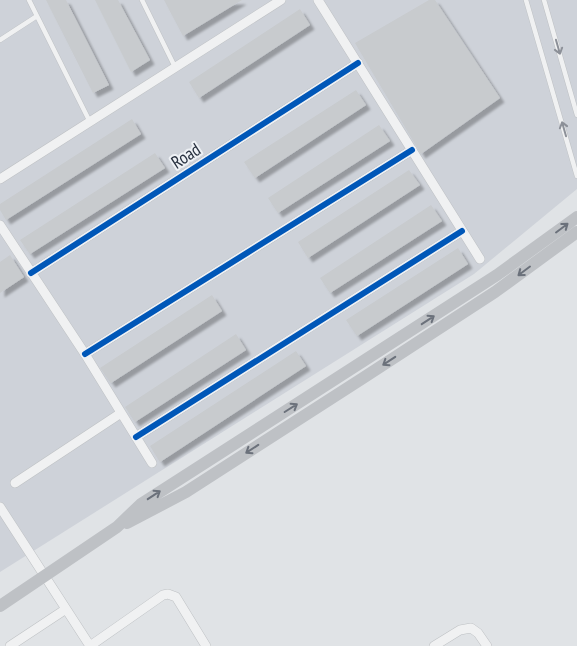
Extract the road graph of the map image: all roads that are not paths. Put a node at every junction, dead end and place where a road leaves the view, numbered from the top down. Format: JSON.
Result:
{"nodes":[{"id":1,"x":29,"y":0,"type":"edge"},
{"id":2,"x":142,"y":0,"type":"edge"},
{"id":3,"x":282,"y":0,"type":"edge"},
{"id":4,"x":318,"y":0,"type":"edge"},
{"id":5,"x":526,"y":0,"type":"edge"},
{"id":6,"x":544,"y":0,"type":"edge"},
{"id":7,"x":37,"y":16,"type":"junction"},
{"id":8,"x":0,"y":40,"type":"edge"},
{"id":9,"x":358,"y":63,"type":"junction"},
{"id":10,"x":175,"y":67,"type":"junction"},
{"id":11,"x":577,"y":115,"type":"edge"},
{"id":12,"x":90,"y":122,"type":"junction"},
{"id":13,"x":412,"y":150,"type":"junction"},
{"id":14,"x":577,"y":176,"type":"edge"},
{"id":15,"x":0,"y":179,"type":"edge"},
{"id":16,"x":577,"y":217,"type":"edge"},
{"id":17,"x":0,"y":225,"type":"edge"},
{"id":18,"x":462,"y":231,"type":"junction"},
{"id":19,"x":577,"y":232,"type":"edge"},
{"id":20,"x":3,"y":236,"type":"edge"},
{"id":21,"x":480,"y":259,"type":"dead end"},
{"id":22,"x":31,"y":273,"type":"junction"},
{"id":23,"x":85,"y":354,"type":"junction"},
{"id":24,"x":120,"y":413,"type":"junction"},
{"id":25,"x":136,"y":437,"type":"junction"},
{"id":26,"x":152,"y":463,"type":"dead end"},
{"id":27,"x":15,"y":483,"type":"dead end"},
{"id":28,"x":0,"y":507,"type":"edge"},
{"id":29,"x":118,"y":527,"type":"junction"},
{"id":30,"x":45,"y":577,"type":"junction"},
{"id":31,"x":0,"y":606,"type":"edge"},
{"id":32,"x":66,"y":609,"type":"junction"},
{"id":33,"x":10,"y":646,"type":"edge"},
{"id":34,"x":90,"y":646,"type":"edge"},
{"id":35,"x":206,"y":646,"type":"edge"},
{"id":36,"x":434,"y":646,"type":"edge"},
{"id":37,"x":487,"y":646,"type":"edge"}],
"edges":[{"from":1,"to":7,"type":"lane"},
{"from":2,"to":10,"type":"lane"},
{"from":3,"to":10,"type":"street"},
{"from":4,"to":9,"type":"street"},
{"from":14,"to":5,"type":"lane","one_way":true},
{"from":6,"to":11,"type":"lane","one_way":true},
{"from":7,"to":8,"type":"lane"},
{"from":7,"to":12,"type":"lane"},
{"from":9,"to":13,"type":"street"},
{"from":9,"to":22,"type":"street","name":"Road"},
{"from":10,"to":12,"type":"street"},
{"from":12,"to":15,"type":"street"},
{"from":13,"to":18,"type":"street"},
{"from":13,"to":23,"type":"street"},
{"from":29,"to":16,"type":"main road","one_way":true},
{"from":17,"to":20,"type":"street"},
{"from":18,"to":21,"type":"street"},
{"from":18,"to":25,"type":"street"},
{"from":19,"to":29,"type":"main road","one_way":true},
{"from":20,"to":22,"type":"street"},
{"from":22,"to":23,"type":"street"},
{"from":23,"to":24,"type":"street"},
{"from":24,"to":25,"type":"street"},
{"from":24,"to":27,"type":"street"},
{"from":25,"to":26,"type":"street"},
{"from":28,"to":30,"type":"street"},
{"from":29,"to":30,"type":"main road"},
{"from":30,"to":31,"type":"main road"},
{"from":30,"to":32,"type":"street"},
{"from":32,"to":33,"type":"street"},
{"from":32,"to":34,"type":"street"},
{"from":34,"to":35,"type":"street"},
{"from":36,"to":37,"type":"street"}]}
